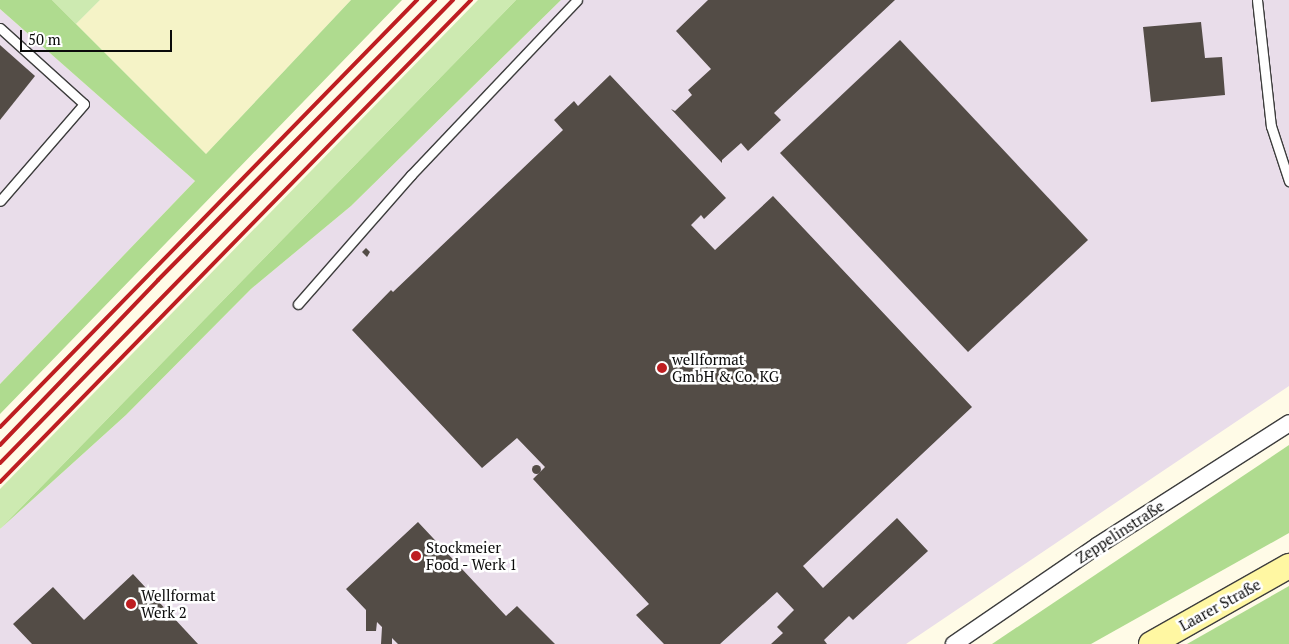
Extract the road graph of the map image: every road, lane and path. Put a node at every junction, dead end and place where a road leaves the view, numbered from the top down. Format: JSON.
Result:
{"nodes":[{"id":1,"x":577,"y":0,"type":"edge"},
{"id":2,"x":1257,"y":0,"type":"edge"},
{"id":3,"x":0,"y":28,"type":"edge"},
{"id":4,"x":1289,"y":181,"type":"edge"},
{"id":5,"x":0,"y":201,"type":"edge"},
{"id":6,"x":298,"y":304,"type":"dead end"},
{"id":7,"x":1289,"y":422,"type":"edge"},
{"id":8,"x":1289,"y":566,"type":"edge"},
{"id":9,"x":954,"y":644,"type":"edge"},
{"id":10,"x":1151,"y":644,"type":"edge"}],
"edges":[{"from":1,"to":6,"type":"lane"},
{"from":2,"to":4,"type":"lane"},
{"from":3,"to":5,"type":"lane"},
{"from":7,"to":9,"type":"street","name":"Zeppelinstraße"},
{"from":8,"to":10,"type":"main road","name":"Laarer Straße"}]}
